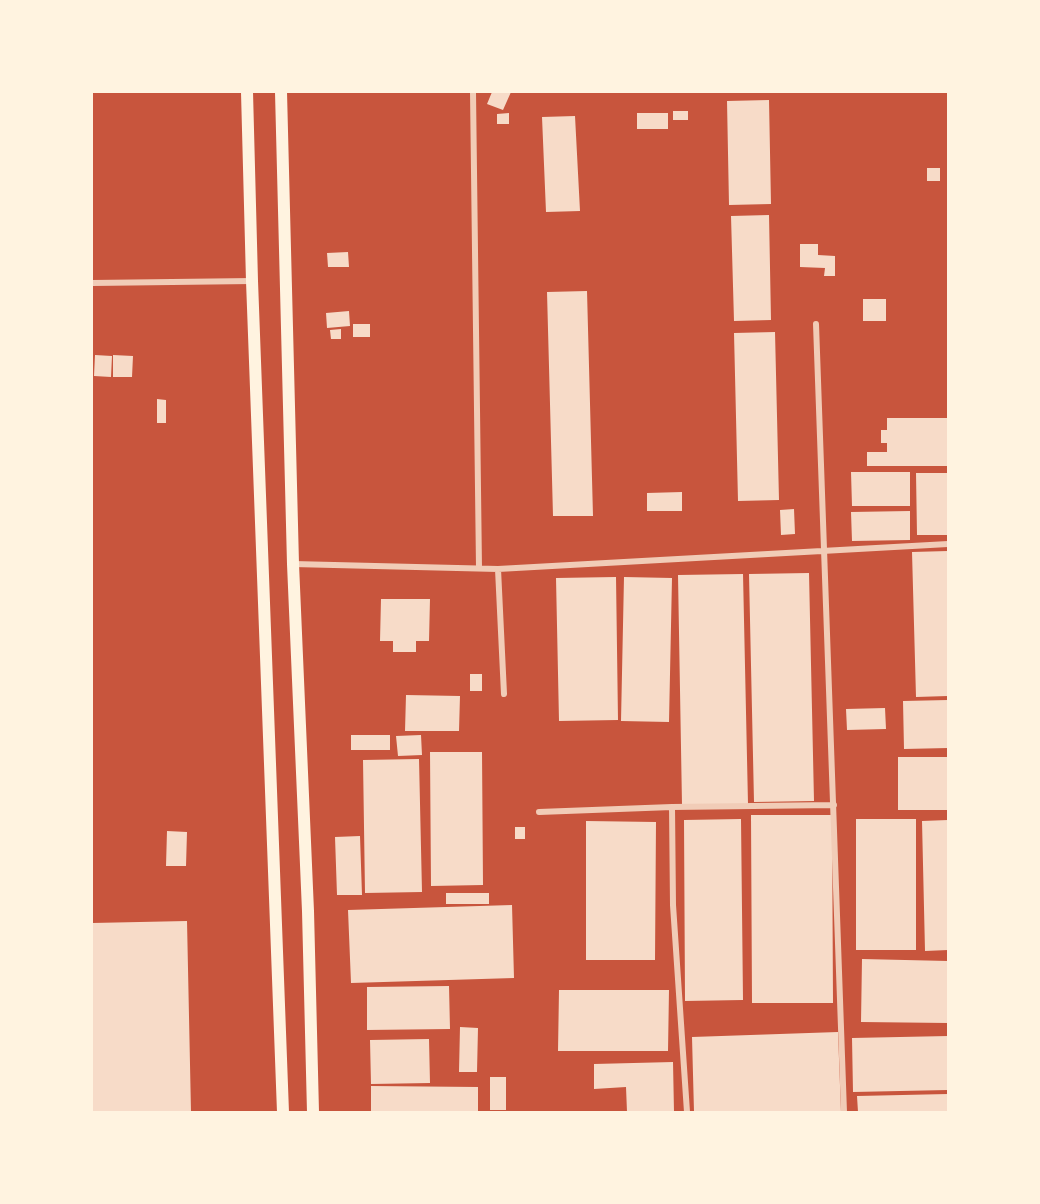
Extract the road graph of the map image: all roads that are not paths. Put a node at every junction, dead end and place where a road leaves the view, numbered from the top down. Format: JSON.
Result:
{"nodes":[{"id":1,"x":247,"y":92,"type":"edge"},
{"id":2,"x":281,"y":92,"type":"edge"},
{"id":3,"x":473,"y":92,"type":"edge"},
{"id":4,"x":252,"y":281,"type":"junction"},
{"id":5,"x":92,"y":283,"type":"edge"},
{"id":6,"x":816,"y":324,"type":"dead end"},
{"id":7,"x":948,"y":544,"type":"edge"},
{"id":8,"x":825,"y":550,"type":"junction"},
{"id":9,"x":293,"y":564,"type":"junction"},
{"id":10,"x":479,"y":568,"type":"junction"},
{"id":11,"x":498,"y":569,"type":"junction"},
{"id":12,"x":504,"y":694,"type":"dead end"},
{"id":13,"x":834,"y":805,"type":"junction"},
{"id":14,"x":672,"y":807,"type":"junction"},
{"id":15,"x":539,"y":812,"type":"dead end"},
{"id":16,"x":283,"y":1113,"type":"edge"},
{"id":17,"x":313,"y":1113,"type":"edge"},
{"id":18,"x":687,"y":1113,"type":"edge"},
{"id":19,"x":844,"y":1113,"type":"edge"}],
"edges":[{"from":1,"to":4,"type":"main road"},
{"from":2,"to":9,"type":"main road"},
{"from":3,"to":10,"type":"street"},
{"from":4,"to":5,"type":"street"},
{"from":4,"to":16,"type":"main road"},
{"from":6,"to":8,"type":"street"},
{"from":7,"to":8,"type":"street"},
{"from":8,"to":11,"type":"street"},
{"from":8,"to":13,"type":"street"},
{"from":9,"to":10,"type":"street"},
{"from":9,"to":17,"type":"main road"},
{"from":10,"to":11,"type":"street"},
{"from":11,"to":12,"type":"street"},
{"from":13,"to":14,"type":"street"},
{"from":13,"to":19,"type":"street"},
{"from":14,"to":15,"type":"street"},
{"from":14,"to":18,"type":"street"}]}
